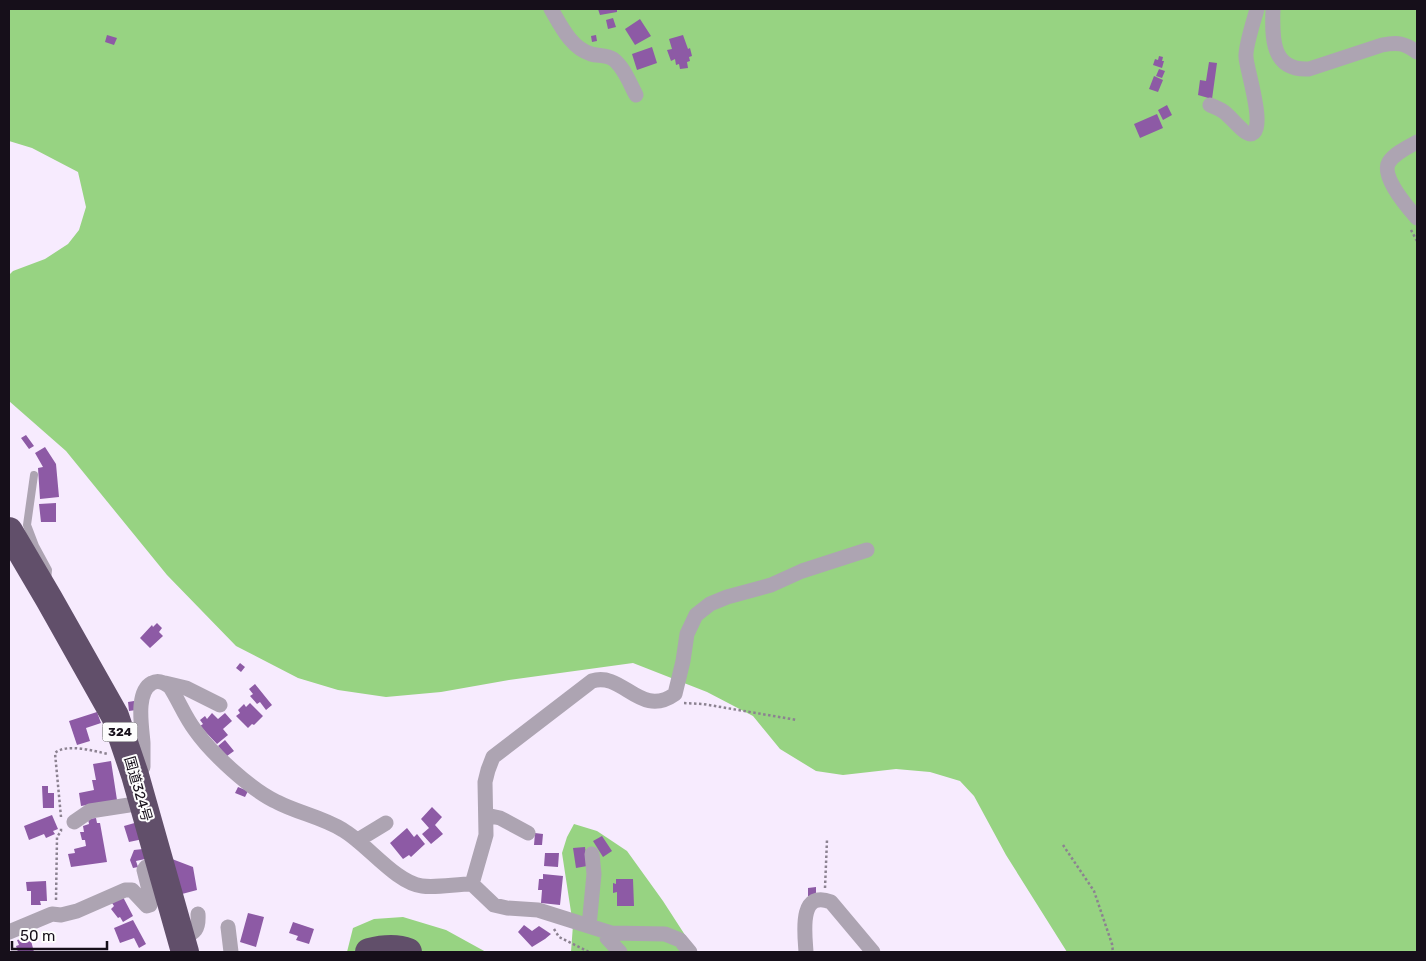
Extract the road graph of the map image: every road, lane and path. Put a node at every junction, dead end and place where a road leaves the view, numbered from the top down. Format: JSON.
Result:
{"nodes":[{"id":1,"x":551,"y":9,"type":"edge"},
{"id":2,"x":1257,"y":9,"type":"edge"},
{"id":3,"x":1273,"y":9,"type":"edge"},
{"id":4,"x":1417,"y":52,"type":"edge"},
{"id":5,"x":636,"y":95,"type":"dead end"},
{"id":6,"x":1210,"y":105,"type":"dead end"},
{"id":7,"x":1417,"y":142,"type":"edge"},
{"id":8,"x":1417,"y":218,"type":"edge"},
{"id":9,"x":34,"y":475,"type":"dead end"},
{"id":10,"x":9,"y":531,"type":"edge"},
{"id":11,"x":868,"y":550,"type":"dead end"},
{"id":12,"x":43,"y":588,"type":"junction"},
{"id":13,"x":165,"y":683,"type":"junction"},
{"id":14,"x":656,"y":702,"type":"junction"},
{"id":15,"x":220,"y":705,"type":"dead end"},
{"id":16,"x":797,"y":720,"type":"dead end"},
{"id":17,"x":132,"y":766,"type":"junction"},
{"id":18,"x":142,"y":803,"type":"junction"},
{"id":19,"x":486,"y":815,"type":"junction"},
{"id":20,"x":66,"y":822,"type":"junction"},
{"id":21,"x":386,"y":823,"type":"dead end"},
{"id":22,"x":528,"y":833,"type":"dead end"},
{"id":23,"x":358,"y":840,"type":"junction"},
{"id":24,"x":827,"y":840,"type":"dead end"},
{"id":25,"x":1063,"y":845,"type":"dead end"},
{"id":26,"x":592,"y":854,"type":"dead end"},
{"id":27,"x":160,"y":864,"type":"junction"},
{"id":28,"x":472,"y":884,"type":"junction"},
{"id":29,"x":825,"y":900,"type":"junction"},
{"id":30,"x":545,"y":912,"type":"junction"},
{"id":31,"x":52,"y":914,"type":"junction"},
{"id":32,"x":198,"y":914,"type":"dead end"},
{"id":33,"x":588,"y":926,"type":"junction"},
{"id":34,"x":228,"y":927,"type":"dead end"},
{"id":35,"x":9,"y":932,"type":"edge"},
{"id":36,"x":607,"y":932,"type":"junction"},
{"id":37,"x":184,"y":946,"type":"edge"},
{"id":38,"x":231,"y":952,"type":"edge"},
{"id":39,"x":368,"y":952,"type":"edge"},
{"id":40,"x":408,"y":952,"type":"edge"},
{"id":41,"x":589,"y":952,"type":"edge"},
{"id":42,"x":620,"y":952,"type":"edge"},
{"id":43,"x":690,"y":952,"type":"edge"},
{"id":44,"x":806,"y":952,"type":"edge"},
{"id":45,"x":873,"y":952,"type":"edge"},
{"id":46,"x":1113,"y":952,"type":"edge"}],
"edges":[{"from":1,"to":5,"type":"street"},
{"from":2,"to":6,"type":"street"},
{"from":3,"to":4,"type":"street"},
{"from":7,"to":8,"type":"street"},
{"from":9,"to":12,"type":"lane"},
{"from":10,"to":12,"type":"highway","name":"国道324号","number":"324"},
{"from":11,"to":14,"type":"street"},
{"from":12,"to":17,"type":"highway","name":"国道324号","number":"324"},
{"from":13,"to":15,"type":"street"},
{"from":13,"to":17,"type":"street"},
{"from":13,"to":23,"type":"street"},
{"from":14,"to":16,"type":"path"},
{"from":14,"to":19,"type":"street"},
{"from":17,"to":18,"type":"highway","name":"国道324号","number":"324"},
{"from":17,"to":20,"type":"path"},
{"from":18,"to":20,"type":"street"},
{"from":18,"to":27,"type":"highway","name":"国道324号","number":"324"},
{"from":19,"to":22,"type":"street"},
{"from":19,"to":28,"type":"street"},
{"from":20,"to":31,"type":"path"},
{"from":21,"to":23,"type":"street"},
{"from":23,"to":28,"type":"street"},
{"from":24,"to":29,"type":"path"},
{"from":25,"to":46,"type":"path"},
{"from":26,"to":33,"type":"street"},
{"from":27,"to":31,"type":"street"},
{"from":27,"to":37,"type":"highway","name":"国道324号","number":"324"},
{"from":28,"to":30,"type":"street"},
{"from":29,"to":44,"type":"street"},
{"from":29,"to":45,"type":"street"},
{"from":30,"to":33,"type":"street"},
{"from":30,"to":41,"type":"path"},
{"from":31,"to":35,"type":"street"},
{"from":32,"to":37,"type":"street"},
{"from":33,"to":36,"type":"street"},
{"from":34,"to":38,"type":"street"},
{"from":36,"to":42,"type":"street"},
{"from":36,"to":43,"type":"street"},
{"from":39,"to":40,"type":"highway"}]}
